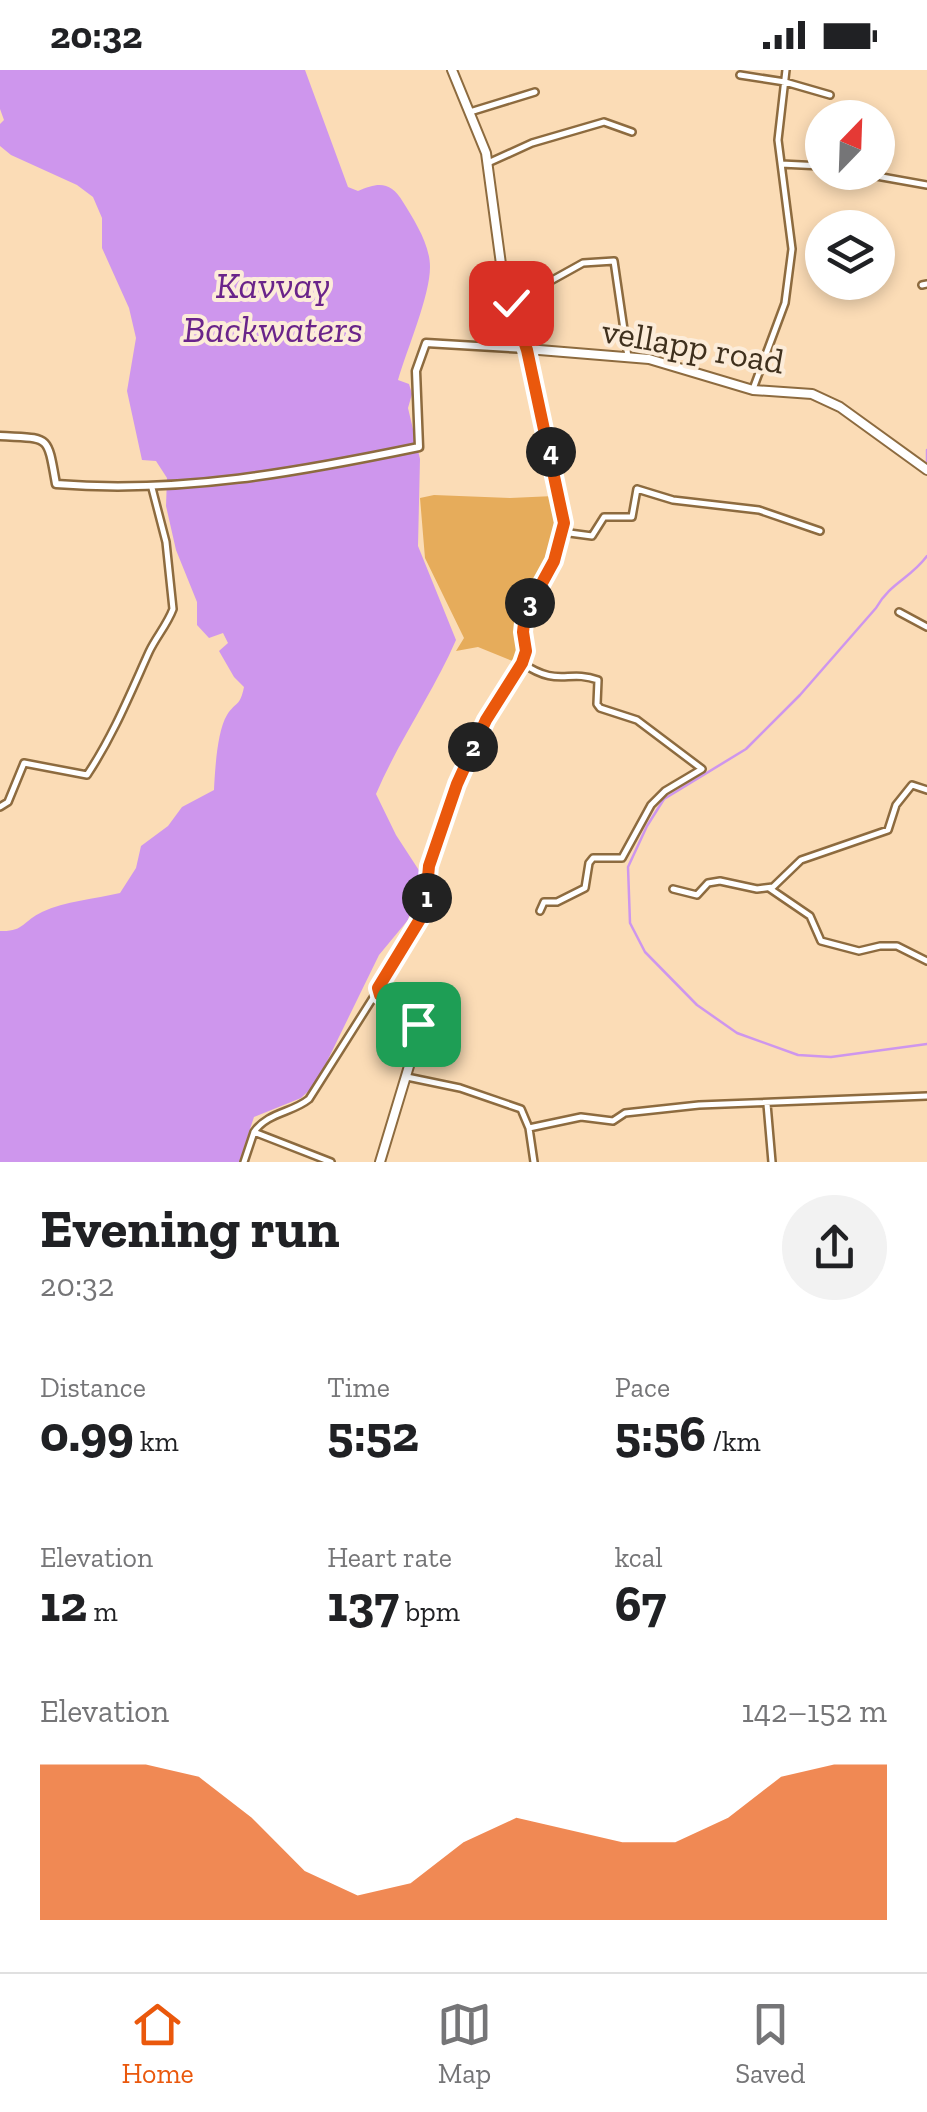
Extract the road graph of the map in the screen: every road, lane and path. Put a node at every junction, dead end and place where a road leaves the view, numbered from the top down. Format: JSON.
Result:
{"nodes":[{"id":1,"x":452,"y":70,"type":"edge"},
{"id":2,"x":786,"y":70,"type":"edge"},
{"id":3,"x":740,"y":75,"type":"dead end"},
{"id":4,"x":785,"y":82,"type":"junction"},
{"id":5,"x":534,"y":92,"type":"dead end"},
{"id":6,"x":830,"y":95,"type":"dead end"},
{"id":7,"x":470,"y":112,"type":"junction"},
{"id":8,"x":632,"y":132,"type":"dead end"},
{"id":9,"x":488,"y":162,"type":"junction"},
{"id":10,"x":781,"y":164,"type":"junction"},
{"id":11,"x":805,"y":165,"type":"edge"},
{"id":12,"x":895,"y":179,"type":"edge"},
{"id":13,"x":927,"y":185,"type":"edge"},
{"id":14,"x":511,"y":303,"type":"junction"},
{"id":15,"x":527,"y":350,"type":"junction"},
{"id":16,"x":628,"y":358,"type":"junction"},
{"id":17,"x":753,"y":390,"type":"junction"},
{"id":18,"x":0,"y":436,"type":"edge"},
{"id":19,"x":927,"y":470,"type":"edge"},
{"id":20,"x":152,"y":488,"type":"junction"},
{"id":21,"x":820,"y":531,"type":"dead end"},
{"id":22,"x":562,"y":532,"type":"junction"},
{"id":23,"x":899,"y":612,"type":"dead end"},
{"id":24,"x":927,"y":627,"type":"edge"},
{"id":25,"x":522,"y":663,"type":"junction"},
{"id":26,"x":927,"y":790,"type":"edge"},
{"id":27,"x":0,"y":807,"type":"edge"},
{"id":28,"x":768,"y":888,"type":"junction"},
{"id":29,"x":673,"y":889,"type":"dead end"},
{"id":30,"x":540,"y":911,"type":"dead end"},
{"id":31,"x":927,"y":961,"type":"edge"},
{"id":32,"x":378,"y":990,"type":"junction"},
{"id":33,"x":406,"y":1076,"type":"junction"},
{"id":34,"x":927,"y":1096,"type":"edge"},
{"id":35,"x":768,"y":1104,"type":"junction"},
{"id":36,"x":529,"y":1128,"type":"junction"},
{"id":37,"x":254,"y":1132,"type":"junction"},
{"id":38,"x":244,"y":1162,"type":"edge"},
{"id":39,"x":331,"y":1162,"type":"edge"},
{"id":40,"x":380,"y":1162,"type":"edge"},
{"id":41,"x":534,"y":1162,"type":"edge"},
{"id":42,"x":772,"y":1162,"type":"edge"}],
"edges":[{"from":1,"to":7,"type":"main road"},
{"from":2,"to":4,"type":"street"},
{"from":3,"to":4,"type":"street"},
{"from":4,"to":6,"type":"street"},
{"from":4,"to":10,"type":"street"},
{"from":5,"to":7,"type":"street"},
{"from":7,"to":9,"type":"main road"},
{"from":8,"to":9,"type":"street"},
{"from":9,"to":14,"type":"main road"},
{"from":10,"to":11,"type":"street"},
{"from":10,"to":17,"type":"street"},
{"from":12,"to":13,"type":"street"},
{"from":14,"to":15,"type":"main road"},
{"from":14,"to":16,"type":"street"},
{"from":15,"to":16,"type":"main road","name":"vellapp road"},
{"from":15,"to":20,"type":"street","name":"vellapp road"},
{"from":15,"to":22,"type":"main road"},
{"from":16,"to":17,"type":"main road","name":"vellapp road"},
{"from":17,"to":19,"type":"main road","name":"vellapp road"},
{"from":18,"to":20,"type":"street"},
{"from":20,"to":27,"type":"street"},
{"from":21,"to":22,"type":"street"},
{"from":22,"to":25,"type":"main road"},
{"from":23,"to":24,"type":"street"},
{"from":25,"to":30,"type":"street"},
{"from":25,"to":32,"type":"main road"},
{"from":26,"to":28,"type":"street"},
{"from":28,"to":29,"type":"street"},
{"from":28,"to":31,"type":"street"},
{"from":32,"to":33,"type":"main road"},
{"from":32,"to":37,"type":"street"},
{"from":33,"to":36,"type":"street"},
{"from":33,"to":40,"type":"main road"},
{"from":34,"to":35,"type":"street"},
{"from":35,"to":36,"type":"street"},
{"from":35,"to":42,"type":"street"},
{"from":36,"to":41,"type":"street"},
{"from":37,"to":38,"type":"street"},
{"from":37,"to":39,"type":"street"}]}
